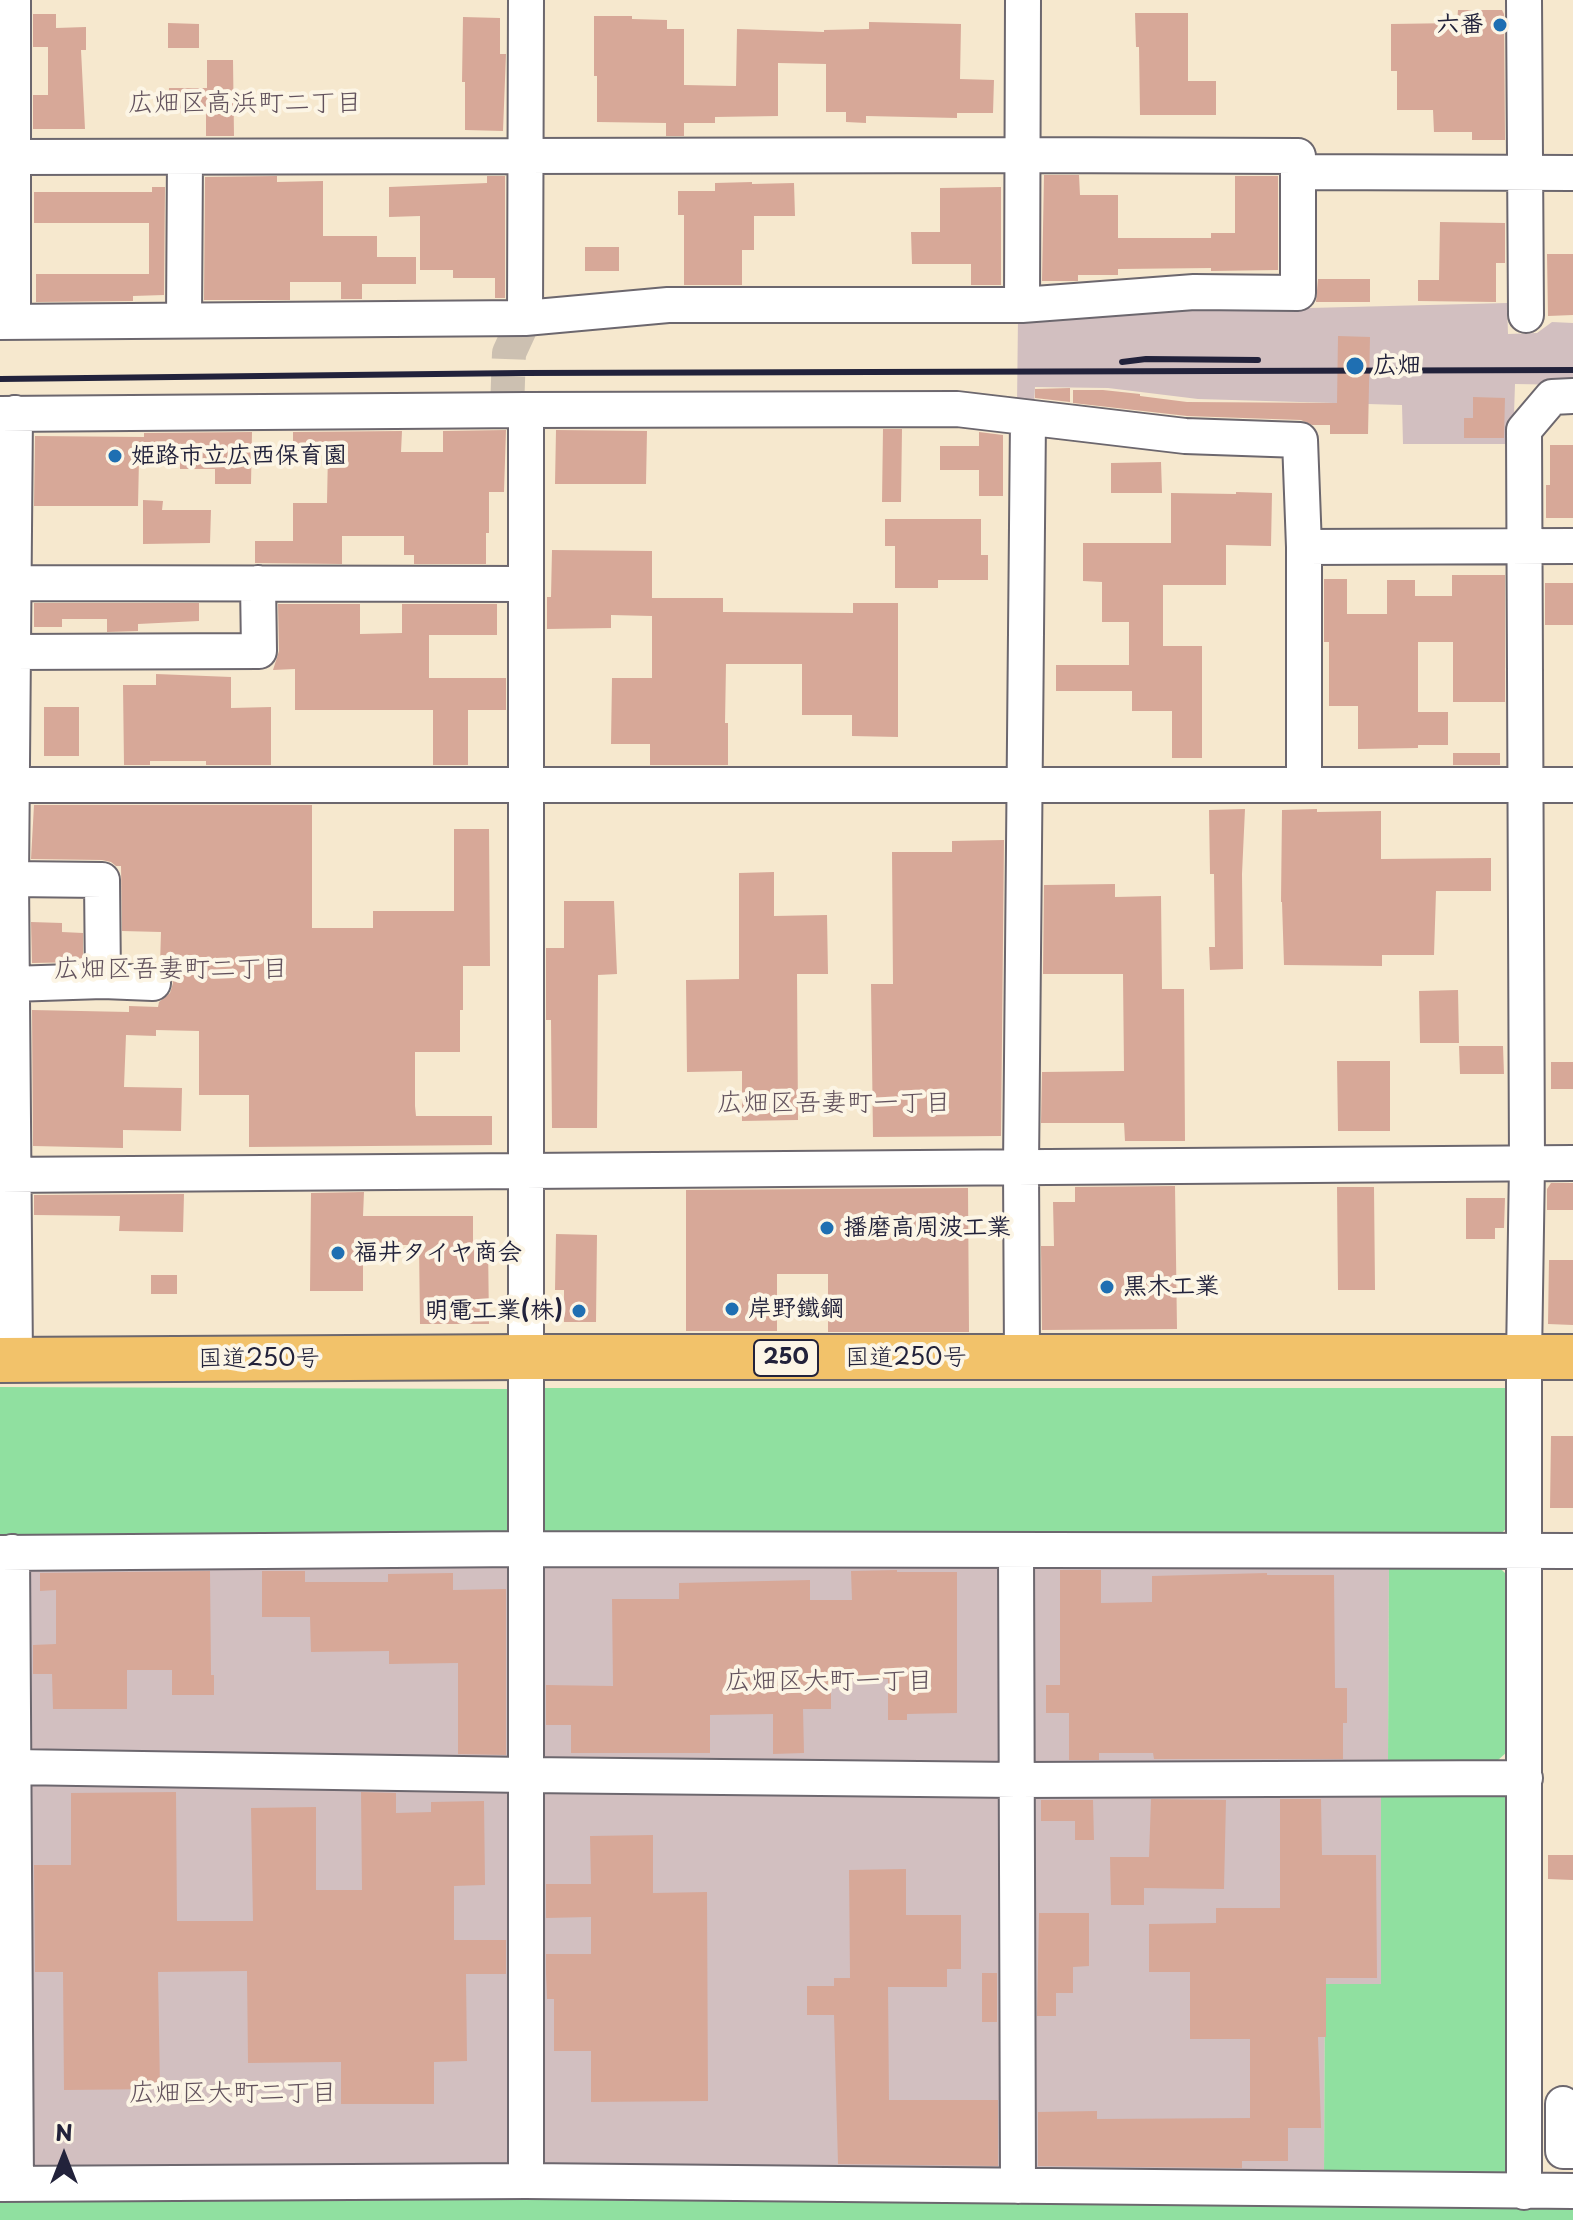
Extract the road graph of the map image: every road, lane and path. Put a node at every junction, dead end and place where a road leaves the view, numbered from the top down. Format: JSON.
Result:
{"nodes":[{"id":1,"x":13,"y":0,"type":"edge"},
{"id":2,"x":526,"y":0,"type":"edge"},
{"id":3,"x":1023,"y":0,"type":"edge"},
{"id":4,"x":1524,"y":0,"type":"edge"},
{"id":5,"x":1023,"y":155,"type":"junction"},
{"id":6,"x":526,"y":156,"type":"junction"},
{"id":7,"x":13,"y":157,"type":"junction"},
{"id":8,"x":185,"y":157,"type":"junction"},
{"id":9,"x":1299,"y":172,"type":"junction"},
{"id":10,"x":1573,"y":173,"type":"edge"},
{"id":11,"x":1524,"y":174,"type":"junction"},
{"id":12,"x":1022,"y":305,"type":"junction"},
{"id":13,"x":1526,"y":315,"type":"dead end"},
{"id":14,"x":525,"y":318,"type":"junction"},
{"id":15,"x":184,"y":320,"type":"junction"},
{"id":16,"x":7,"y":321,"type":"edge"},
{"id":17,"x":1573,"y":396,"type":"edge"},
{"id":18,"x":526,"y":410,"type":"junction"},
{"id":19,"x":7,"y":413,"type":"edge"},
{"id":20,"x":1028,"y":419,"type":"junction"},
{"id":21,"x":1524,"y":546,"type":"junction"},
{"id":22,"x":1573,"y":546,"type":"edge"},
{"id":23,"x":1304,"y":547,"type":"junction"},
{"id":24,"x":13,"y":583,"type":"junction"},
{"id":25,"x":258,"y":583,"type":"junction"},
{"id":26,"x":526,"y":584,"type":"junction"},
{"id":27,"x":12,"y":652,"type":"junction"},
{"id":28,"x":5,"y":785,"type":"edge"},
{"id":29,"x":526,"y":785,"type":"junction"},
{"id":30,"x":1025,"y":785,"type":"junction"},
{"id":31,"x":1304,"y":785,"type":"junction"},
{"id":32,"x":1525,"y":785,"type":"junction"},
{"id":33,"x":1573,"y":785,"type":"edge"},
{"id":34,"x":11,"y":879,"type":"junction"},
{"id":35,"x":103,"y":981,"type":"junction"},
{"id":36,"x":153,"y":983,"type":"dead end"},
{"id":37,"x":11,"y":984,"type":"junction"},
{"id":38,"x":1573,"y":1163,"type":"edge"},
{"id":39,"x":1527,"y":1164,"type":"junction"},
{"id":40,"x":1021,"y":1167,"type":"junction"},
{"id":41,"x":526,"y":1171,"type":"junction"},
{"id":42,"x":6,"y":1175,"type":"edge"},
{"id":43,"x":525,"y":1357,"type":"junction"},
{"id":44,"x":1573,"y":1357,"type":"edge"},
{"id":45,"x":1022,"y":1358,"type":"junction"},
{"id":46,"x":1524,"y":1358,"type":"junction"},
{"id":47,"x":8,"y":1360,"type":"edge"},
{"id":48,"x":525,"y":1549,"type":"junction"},
{"id":49,"x":1016,"y":1550,"type":"junction"},
{"id":50,"x":1524,"y":1551,"type":"junction"},
{"id":51,"x":1573,"y":1551,"type":"edge"},
{"id":52,"x":6,"y":1552,"type":"edge"},
{"id":53,"x":14,"y":1767,"type":"junction"},
{"id":54,"x":526,"y":1775,"type":"junction"},
{"id":55,"x":1525,"y":1778,"type":"junction"},
{"id":56,"x":1017,"y":1780,"type":"junction"},
{"id":57,"x":1524,"y":2104,"type":"junction"},
{"id":58,"x":1568,"y":2104,"type":"edge"},
{"id":59,"x":1573,"y":2151,"type":"edge"},
{"id":60,"x":526,"y":2181,"type":"junction"},
{"id":61,"x":8,"y":2184,"type":"edge"},
{"id":62,"x":1018,"y":2186,"type":"junction"},
{"id":63,"x":1573,"y":2191,"type":"edge"},
{"id":64,"x":1524,"y":2192,"type":"junction"}],
"edges":[{"from":1,"to":7,"type":"street"},
{"from":2,"to":6,"type":"street"},
{"from":3,"to":5,"type":"street"},
{"from":4,"to":11,"type":"street"},
{"from":5,"to":6,"type":"street"},
{"from":5,"to":9,"type":"street"},
{"from":5,"to":12,"type":"street"},
{"from":6,"to":8,"type":"street"},
{"from":6,"to":14,"type":"street"},
{"from":7,"to":8,"type":"street"},
{"from":7,"to":16,"type":"street"},
{"from":8,"to":15,"type":"street"},
{"from":9,"to":11,"type":"street"},
{"from":9,"to":12,"type":"street"},
{"from":10,"to":11,"type":"street"},
{"from":11,"to":13,"type":"street"},
{"from":12,"to":14,"type":"street"},
{"from":14,"to":15,"type":"street"},
{"from":15,"to":16,"type":"street"},
{"from":17,"to":21,"type":"street"},
{"from":18,"to":19,"type":"street"},
{"from":18,"to":20,"type":"street"},
{"from":18,"to":26,"type":"street"},
{"from":19,"to":24,"type":"street"},
{"from":20,"to":23,"type":"street"},
{"from":20,"to":30,"type":"street"},
{"from":21,"to":22,"type":"street"},
{"from":21,"to":23,"type":"street"},
{"from":21,"to":32,"type":"street"},
{"from":23,"to":31,"type":"street"},
{"from":24,"to":25,"type":"street"},
{"from":24,"to":27,"type":"street"},
{"from":25,"to":26,"type":"street"},
{"from":25,"to":27,"type":"street"},
{"from":26,"to":29,"type":"street"},
{"from":27,"to":28,"type":"street"},
{"from":28,"to":29,"type":"street"},
{"from":28,"to":34,"type":"street"},
{"from":29,"to":30,"type":"street"},
{"from":29,"to":41,"type":"street"},
{"from":30,"to":31,"type":"street"},
{"from":30,"to":40,"type":"street"},
{"from":31,"to":32,"type":"street"},
{"from":32,"to":33,"type":"street"},
{"from":32,"to":39,"type":"street"},
{"from":34,"to":35,"type":"street"},
{"from":34,"to":37,"type":"street"},
{"from":35,"to":36,"type":"street"},
{"from":35,"to":37,"type":"street"},
{"from":37,"to":42,"type":"street"},
{"from":38,"to":39,"type":"street"},
{"from":39,"to":40,"type":"street"},
{"from":39,"to":46,"type":"street"},
{"from":40,"to":41,"type":"street"},
{"from":40,"to":45,"type":"street"},
{"from":41,"to":42,"type":"street"},
{"from":41,"to":43,"type":"street"},
{"from":42,"to":47,"type":"street"},
{"from":43,"to":45,"type":"highway","name":"国道250号","number":"250"},
{"from":43,"to":47,"type":"highway","name":"国道250号","number":"250"},
{"from":43,"to":48,"type":"street"},
{"from":44,"to":46,"type":"highway","name":"国道250号","number":"250"},
{"from":45,"to":46,"type":"highway","name":"国道250号","number":"250"},
{"from":46,"to":50,"type":"street"},
{"from":48,"to":49,"type":"street"},
{"from":48,"to":52,"type":"street"},
{"from":48,"to":54,"type":"street"},
{"from":49,"to":50,"type":"street"},
{"from":49,"to":56,"type":"street"},
{"from":50,"to":51,"type":"street"},
{"from":50,"to":55,"type":"street"},
{"from":52,"to":53,"type":"street"},
{"from":53,"to":54,"type":"street"},
{"from":53,"to":61,"type":"street"},
{"from":54,"to":56,"type":"street"},
{"from":54,"to":60,"type":"street"},
{"from":55,"to":56,"type":"street"},
{"from":55,"to":57,"type":"street"},
{"from":56,"to":62,"type":"street"},
{"from":57,"to":58,"type":"street"},
{"from":57,"to":64,"type":"street"},
{"from":58,"to":59,"type":"street"},
{"from":60,"to":61,"type":"street"},
{"from":60,"to":62,"type":"street"},
{"from":62,"to":64,"type":"street"},
{"from":63,"to":64,"type":"street"}]}
